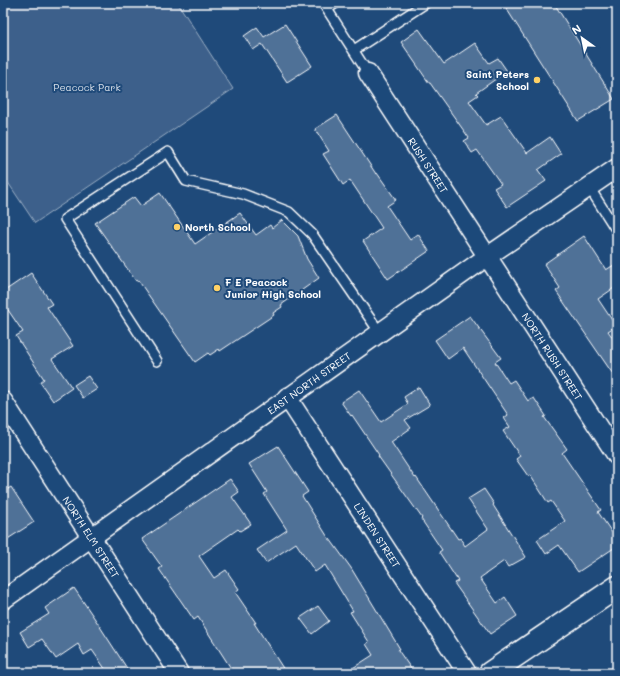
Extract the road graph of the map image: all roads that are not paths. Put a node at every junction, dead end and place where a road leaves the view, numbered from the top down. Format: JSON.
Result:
{"nodes":[{"id":1,"x":336,"y":3,"type":"edge"},
{"id":2,"x":426,"y":3,"type":"edge"},
{"id":3,"x":325,"y":6,"type":"edge"},
{"id":4,"x":354,"y":50,"type":"junction"},
{"id":5,"x":368,"y":73,"type":"joint"},
{"id":6,"x":617,"y":168,"type":"edge"},
{"id":7,"x":589,"y":187,"type":"junction"},
{"id":8,"x":617,"y":231,"type":"edge"},
{"id":9,"x":488,"y":256,"type":"junction"},
{"id":10,"x":380,"y":332,"type":"junction"},
{"id":11,"x":157,"y":361,"type":"dead end"},
{"id":12,"x":287,"y":397,"type":"junction"},
{"id":13,"x":3,"y":401,"type":"edge"},
{"id":14,"x":617,"y":456,"type":"edge"},
{"id":15,"x":91,"y":538,"type":"junction"},
{"id":16,"x":617,"y":586,"type":"edge"},
{"id":17,"x":3,"y":600,"type":"edge"},
{"id":18,"x":180,"y":673,"type":"edge"},
{"id":19,"x":468,"y":673,"type":"edge"},
{"id":20,"x":490,"y":673,"type":"edge"}],
"edges":[{"from":1,"to":3,"type":"lane"},
{"from":2,"to":4,"type":"lane"},
{"from":3,"to":4,"type":"lane"},
{"from":4,"to":5,"type":"lane"},
{"from":5,"to":9,"type":"street","name":"RUSH STREET"},
{"from":6,"to":7,"type":"street","name":"EAST NORTH STREET"},
{"from":7,"to":8,"type":"lane"},
{"from":7,"to":9,"type":"street","name":"EAST NORTH STREET"},
{"from":9,"to":10,"type":"street","name":"EAST NORTH STREET"},
{"from":9,"to":14,"type":"street","name":"NORTH RUSH STREET"},
{"from":10,"to":11,"type":"lane"},
{"from":10,"to":12,"type":"street","name":"EAST NORTH STREET"},
{"from":12,"to":15,"type":"street","name":"EAST NORTH STREET"},
{"from":12,"to":19,"type":"street","name":"LINDEN STREET"},
{"from":13,"to":15,"type":"street","name":"NORTH ELM STREET"},
{"from":15,"to":17,"type":"street","name":"EAST NORTH STREET"},
{"from":15,"to":18,"type":"street","name":"NORTH ELM STREET"},
{"from":16,"to":20,"type":"street"}]}
